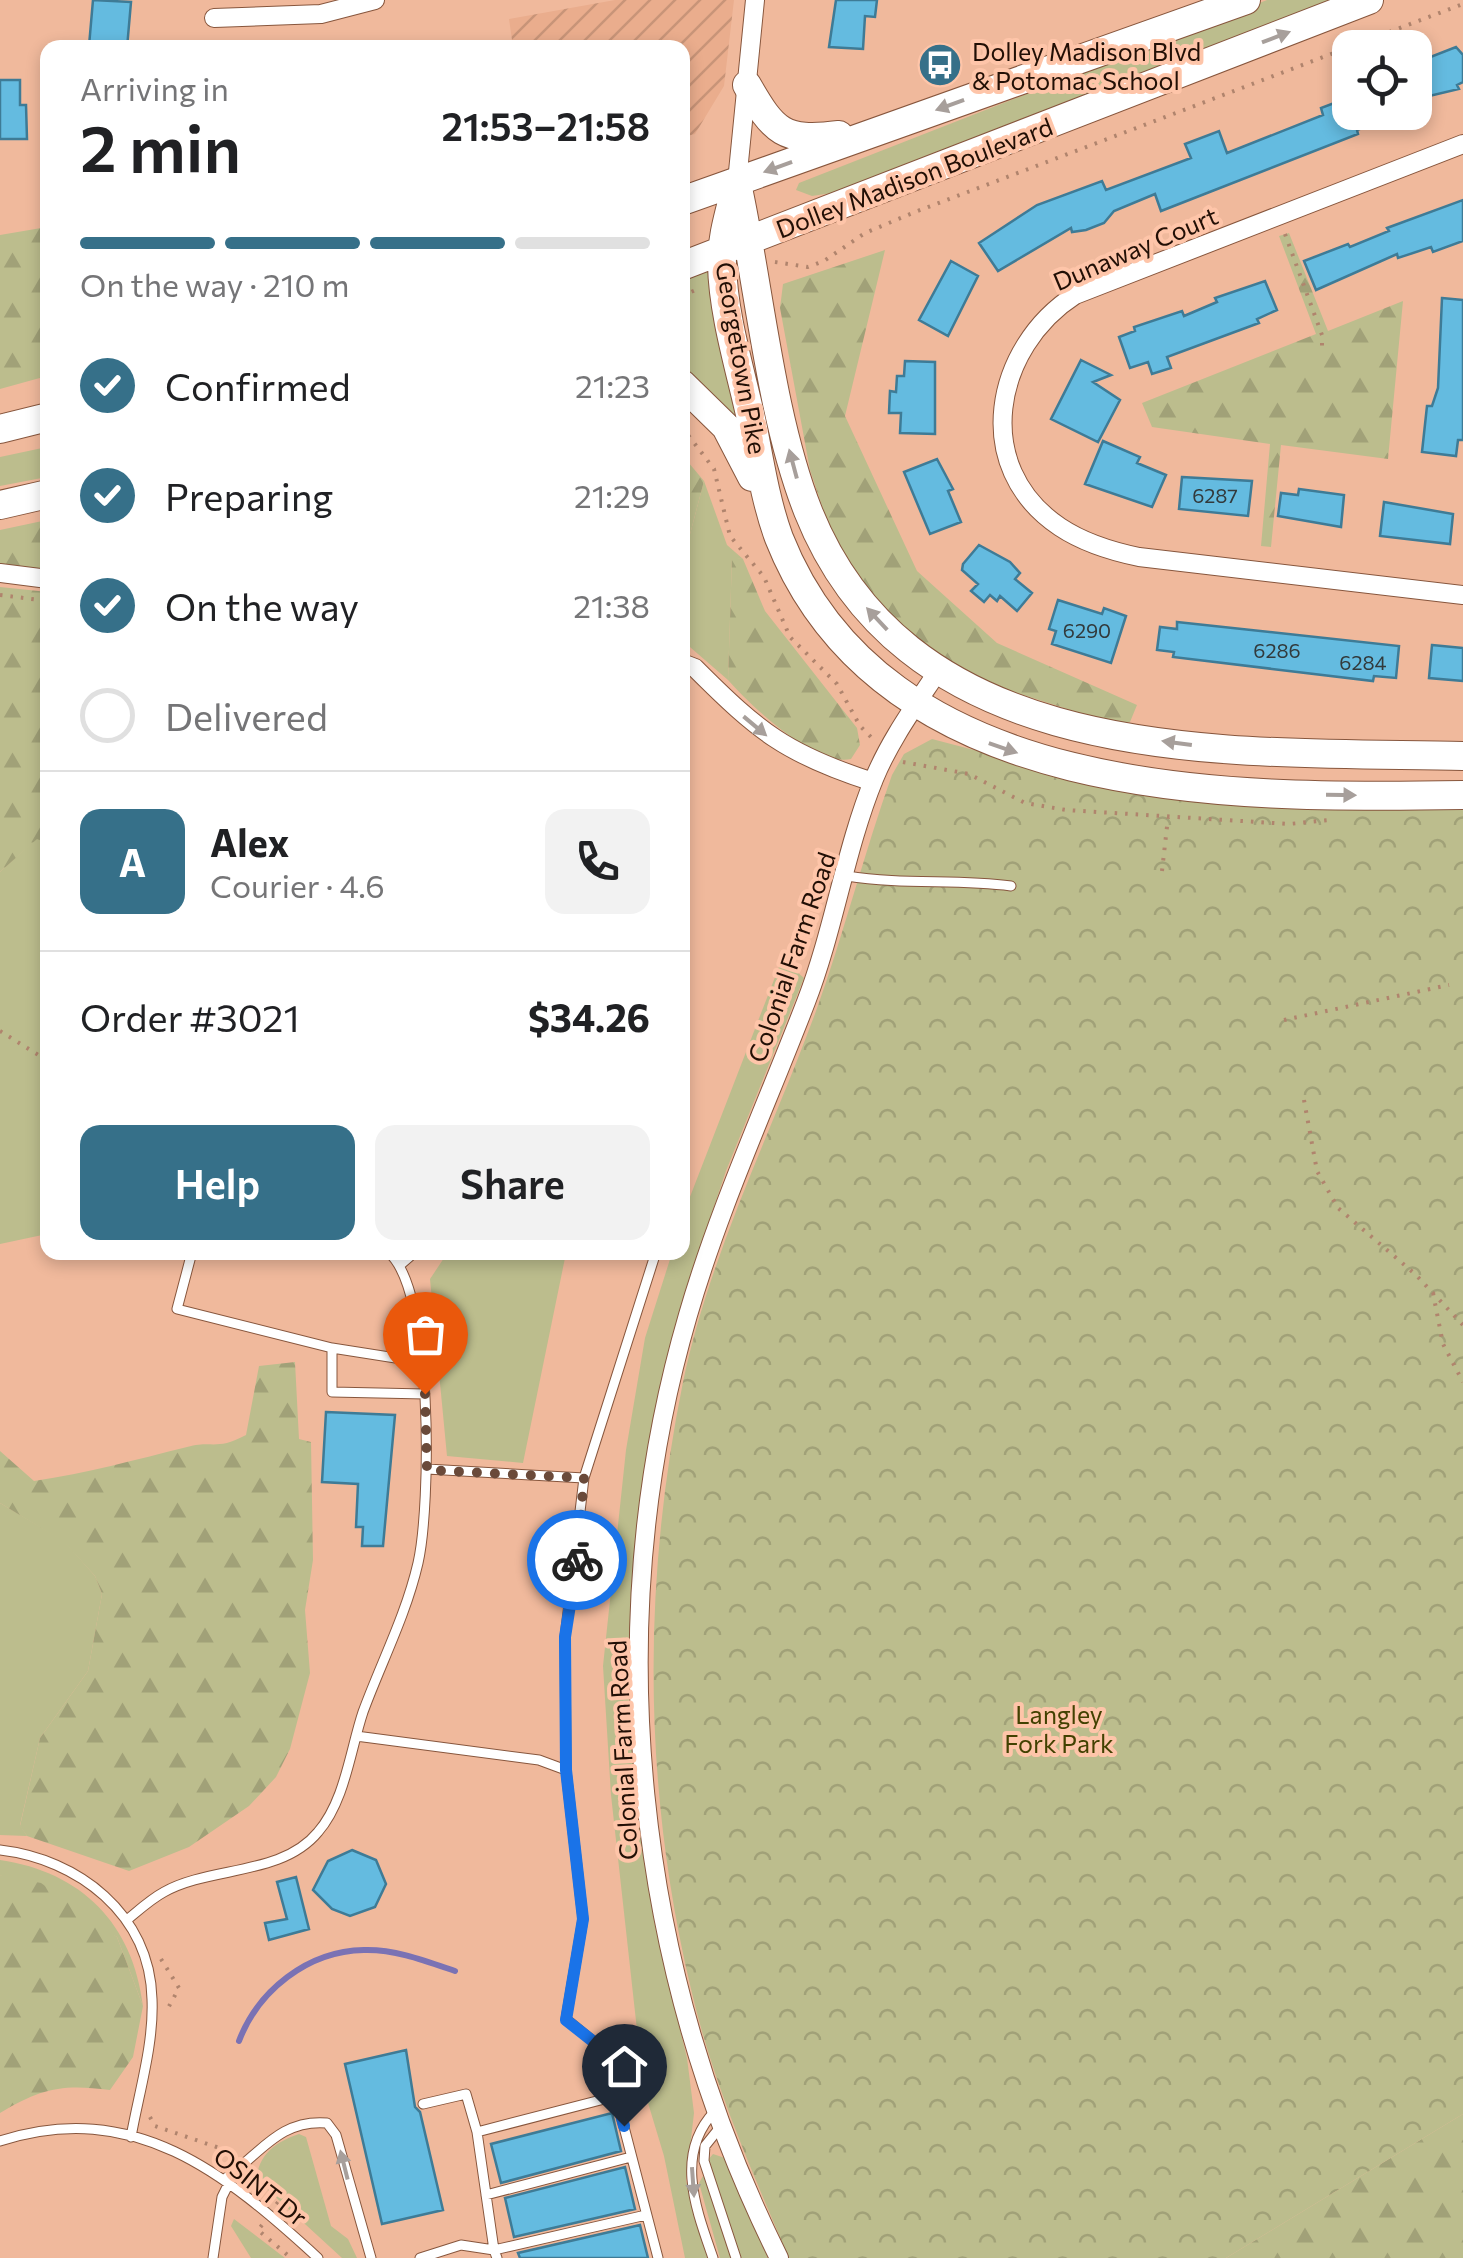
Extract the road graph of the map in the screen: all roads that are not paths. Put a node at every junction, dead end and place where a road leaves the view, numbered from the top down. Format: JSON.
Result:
{"nodes":[{"id":1,"x":374,"y":0,"type":"edge"},
{"id":2,"x":755,"y":0,"type":"edge"},
{"id":3,"x":1246,"y":0,"type":"edge"},
{"id":4,"x":1369,"y":0,"type":"edge"},
{"id":5,"x":214,"y":18,"type":"dead end"},
{"id":6,"x":747,"y":85,"type":"junction"},
{"id":7,"x":885,"y":128,"type":"junction"},
{"id":8,"x":1463,"y":144,"type":"edge"},
{"id":9,"x":737,"y":182,"type":"junction"},
{"id":10,"x":690,"y":198,"type":"edge"},
{"id":11,"x":737,"y":260,"type":"junction"},
{"id":12,"x":690,"y":265,"type":"edge"},
{"id":13,"x":690,"y":392,"type":"edge"},
{"id":14,"x":40,"y":419,"type":"edge"},
{"id":15,"x":0,"y":428,"type":"edge"},
{"id":16,"x":40,"y":496,"type":"edge"},
{"id":17,"x":0,"y":505,"type":"edge"},
{"id":18,"x":778,"y":534,"type":"junction"},
{"id":19,"x":0,"y":573,"type":"edge"},
{"id":20,"x":40,"y":578,"type":"edge"},
{"id":21,"x":1463,"y":595,"type":"edge"},
{"id":22,"x":690,"y":666,"type":"edge"},
{"id":23,"x":938,"y":671,"type":"junction"},
{"id":24,"x":916,"y":704,"type":"junction"},
{"id":25,"x":1463,"y":756,"type":"edge"},
{"id":26,"x":873,"y":782,"type":"junction"},
{"id":27,"x":1463,"y":794,"type":"edge"},
{"id":28,"x":847,"y":876,"type":"junction"},
{"id":29,"x":1012,"y":886,"type":"dead end"},
{"id":30,"x":190,"y":1260,"type":"edge"},
{"id":31,"x":395,"y":1260,"type":"edge"},
{"id":32,"x":406,"y":1260,"type":"edge"},
{"id":33,"x":653,"y":1260,"type":"edge"},
{"id":34,"x":400,"y":1265,"type":"junction"},
{"id":35,"x":332,"y":1348,"type":"junction"},
{"id":36,"x":421,"y":1362,"type":"junction"},
{"id":37,"x":425,"y":1394,"type":"junction"},
{"id":38,"x":427,"y":1470,"type":"junction"},
{"id":39,"x":584,"y":1478,"type":"junction"},
{"id":40,"x":356,"y":1736,"type":"junction"},
{"id":41,"x":566,"y":1770,"type":"junction"},
{"id":42,"x":0,"y":1850,"type":"edge"},
{"id":43,"x":128,"y":1920,"type":"junction"},
{"id":44,"x":616,"y":2096,"type":"junction"},
{"id":45,"x":423,"y":2104,"type":"dead end"},
{"id":46,"x":718,"y":2118,"type":"junction"},
{"id":47,"x":476,"y":2132,"type":"junction"},
{"id":48,"x":131,"y":2137,"type":"junction"},
{"id":49,"x":0,"y":2141,"type":"edge"},
{"id":50,"x":632,"y":2157,"type":"junction"},
{"id":51,"x":228,"y":2179,"type":"junction"},
{"id":52,"x":486,"y":2195,"type":"junction"},
{"id":53,"x":646,"y":2214,"type":"junction"},
{"id":54,"x":495,"y":2254,"type":"edge"},
{"id":55,"x":213,"y":2258,"type":"edge"},
{"id":56,"x":318,"y":2258,"type":"edge"},
{"id":57,"x":371,"y":2258,"type":"edge"},
{"id":58,"x":419,"y":2258,"type":"edge"},
{"id":59,"x":658,"y":2258,"type":"edge"},
{"id":60,"x":713,"y":2258,"type":"edge"},
{"id":61,"x":736,"y":2258,"type":"edge"},
{"id":62,"x":779,"y":2258,"type":"edge"}],
"edges":[{"from":1,"to":5,"type":"street"},
{"from":2,"to":6,"type":"street"},
{"from":3,"to":7,"type":"main road","name":"Dolley Madison Boulevard","one_way":true},
{"from":11,"to":4,"type":"main road","name":"Dolley Madison Boulevard","one_way":true},
{"from":6,"to":7,"type":"main road"},
{"from":6,"to":9,"type":"street"},
{"from":7,"to":9,"type":"main road","name":"Dolley Madison Boulevard","one_way":true},
{"from":8,"to":21,"type":"street","name":"Dunaway Court"},
{"from":9,"to":10,"type":"main road","name":"Dolley Madison Boulevard"},
{"from":9,"to":11,"type":"main road","name":"Georgetown Pike"},
{"from":11,"to":12,"type":"main road","name":"Dolley Madison Boulevard"},
{"from":11,"to":18,"type":"main road","name":"Georgetown Pike"},
{"from":23,"to":11,"type":"main road","name":"Georgetown Pike","one_way":true},
{"from":13,"to":18,"type":"main road"},
{"from":14,"to":15,"type":"main road"},
{"from":16,"to":17,"type":"main road"},
{"from":18,"to":24,"type":"main road","name":"Georgetown Pike"},
{"from":19,"to":20,"type":"street"},
{"from":22,"to":26,"type":"street","one_way":true},
{"from":23,"to":24,"type":"street","name":"Colonial Farm Road"},
{"from":25,"to":23,"type":"main road","name":"Georgetown Pike","one_way":true},
{"from":24,"to":26,"type":"street","name":"Colonial Farm Road"},
{"from":24,"to":27,"type":"main road","name":"Georgetown Pike","one_way":true},
{"from":26,"to":28,"type":"street","name":"Colonial Farm Road"},
{"from":28,"to":29,"type":"lane"},
{"from":28,"to":46,"type":"street","name":"Colonial Farm Road"},
{"from":30,"to":35,"type":"lane"},
{"from":31,"to":34,"type":"lane"},
{"from":32,"to":34,"type":"lane"},
{"from":33,"to":39,"type":"lane"},
{"from":34,"to":36,"type":"lane"},
{"from":35,"to":36,"type":"lane"},
{"from":35,"to":37,"type":"lane"},
{"from":36,"to":37,"type":"lane"},
{"from":37,"to":38,"type":"lane"},
{"from":38,"to":39,"type":"lane"},
{"from":38,"to":40,"type":"lane"},
{"from":39,"to":41,"type":"lane"},
{"from":40,"to":41,"type":"lane"},
{"from":40,"to":43,"type":"lane"},
{"from":41,"to":44,"type":"lane"},
{"from":42,"to":43,"type":"lane"},
{"from":43,"to":48,"type":"lane"},
{"from":44,"to":47,"type":"lane"},
{"from":44,"to":50,"type":"lane"},
{"from":45,"to":47,"type":"lane"},
{"from":46,"to":60,"type":"lane","one_way":true},
{"from":46,"to":61,"type":"lane"},
{"from":46,"to":62,"type":"street","name":"Colonial Farm Road"},
{"from":47,"to":52,"type":"lane"},
{"from":48,"to":49,"type":"lane","name":"OSINT Dr"},
{"from":48,"to":51,"type":"lane","name":"OSINT Dr"},
{"from":50,"to":52,"type":"lane"},
{"from":50,"to":53,"type":"lane"},
{"from":51,"to":55,"type":"lane"},
{"from":51,"to":56,"type":"lane","name":"OSINT Dr"},
{"from":57,"to":51,"type":"lane","one_way":true},
{"from":52,"to":54,"type":"lane"},
{"from":53,"to":54,"type":"lane"},
{"from":53,"to":59,"type":"lane"},
{"from":54,"to":58,"type":"lane"}]}
